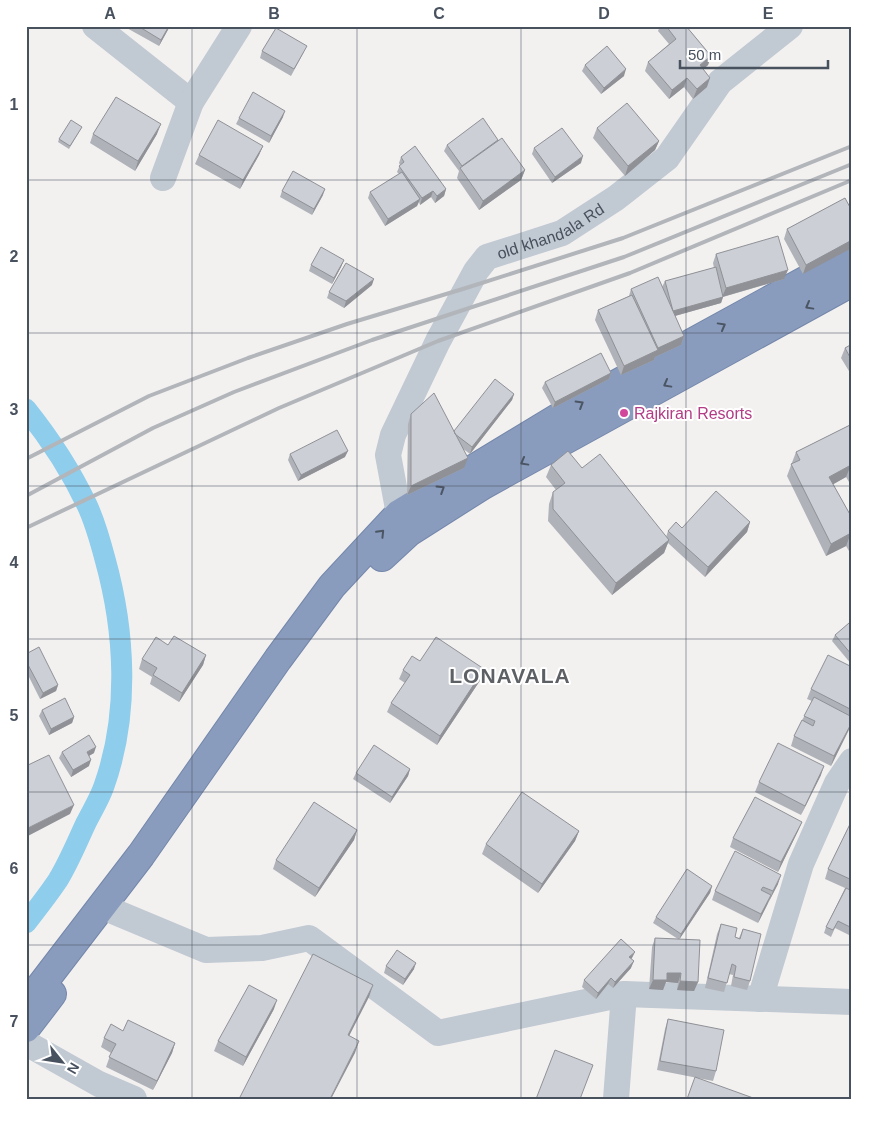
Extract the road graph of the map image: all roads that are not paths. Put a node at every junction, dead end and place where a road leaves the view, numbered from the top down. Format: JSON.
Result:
{"nodes":[{"id":1,"x":95,"y":26,"type":"edge"},
{"id":2,"x":239,"y":26,"type":"edge"},
{"id":3,"x":790,"y":26,"type":"edge"},
{"id":4,"x":191,"y":102,"type":"junction"},
{"id":5,"x":163,"y":178,"type":"dead end"},
{"id":6,"x":852,"y":255,"type":"edge"},
{"id":7,"x":852,"y":282,"type":"edge"},
{"id":8,"x":400,"y":514,"type":"junction"},
{"id":9,"x":852,"y":761,"type":"edge"},
{"id":10,"x":115,"y":912,"type":"junction"},
{"id":11,"x":624,"y":994,"type":"junction"},
{"id":12,"x":760,"y":999,"type":"junction"},
{"id":13,"x":852,"y":1002,"type":"edge"},
{"id":14,"x":26,"y":1006,"type":"edge"},
{"id":15,"x":26,"y":1028,"type":"edge"},
{"id":16,"x":26,"y":1043,"type":"edge"},
{"id":17,"x":134,"y":1099,"type":"edge"},
{"id":18,"x":616,"y":1099,"type":"edge"}],
"edges":[{"from":1,"to":4,"type":"street"},
{"from":2,"to":4,"type":"street"},
{"from":3,"to":8,"type":"street","name":"old khandala Rd"},
{"from":4,"to":5,"type":"street"},
{"from":8,"to":6,"type":"highway","one_way":true},
{"from":7,"to":10,"type":"highway","one_way":true},
{"from":14,"to":8,"type":"highway","one_way":true},
{"from":9,"to":12,"type":"street"},
{"from":10,"to":11,"type":"street"},
{"from":10,"to":15,"type":"highway"},
{"from":11,"to":12,"type":"street"},
{"from":11,"to":18,"type":"street"},
{"from":12,"to":13,"type":"street"},
{"from":16,"to":17,"type":"street"}]}
